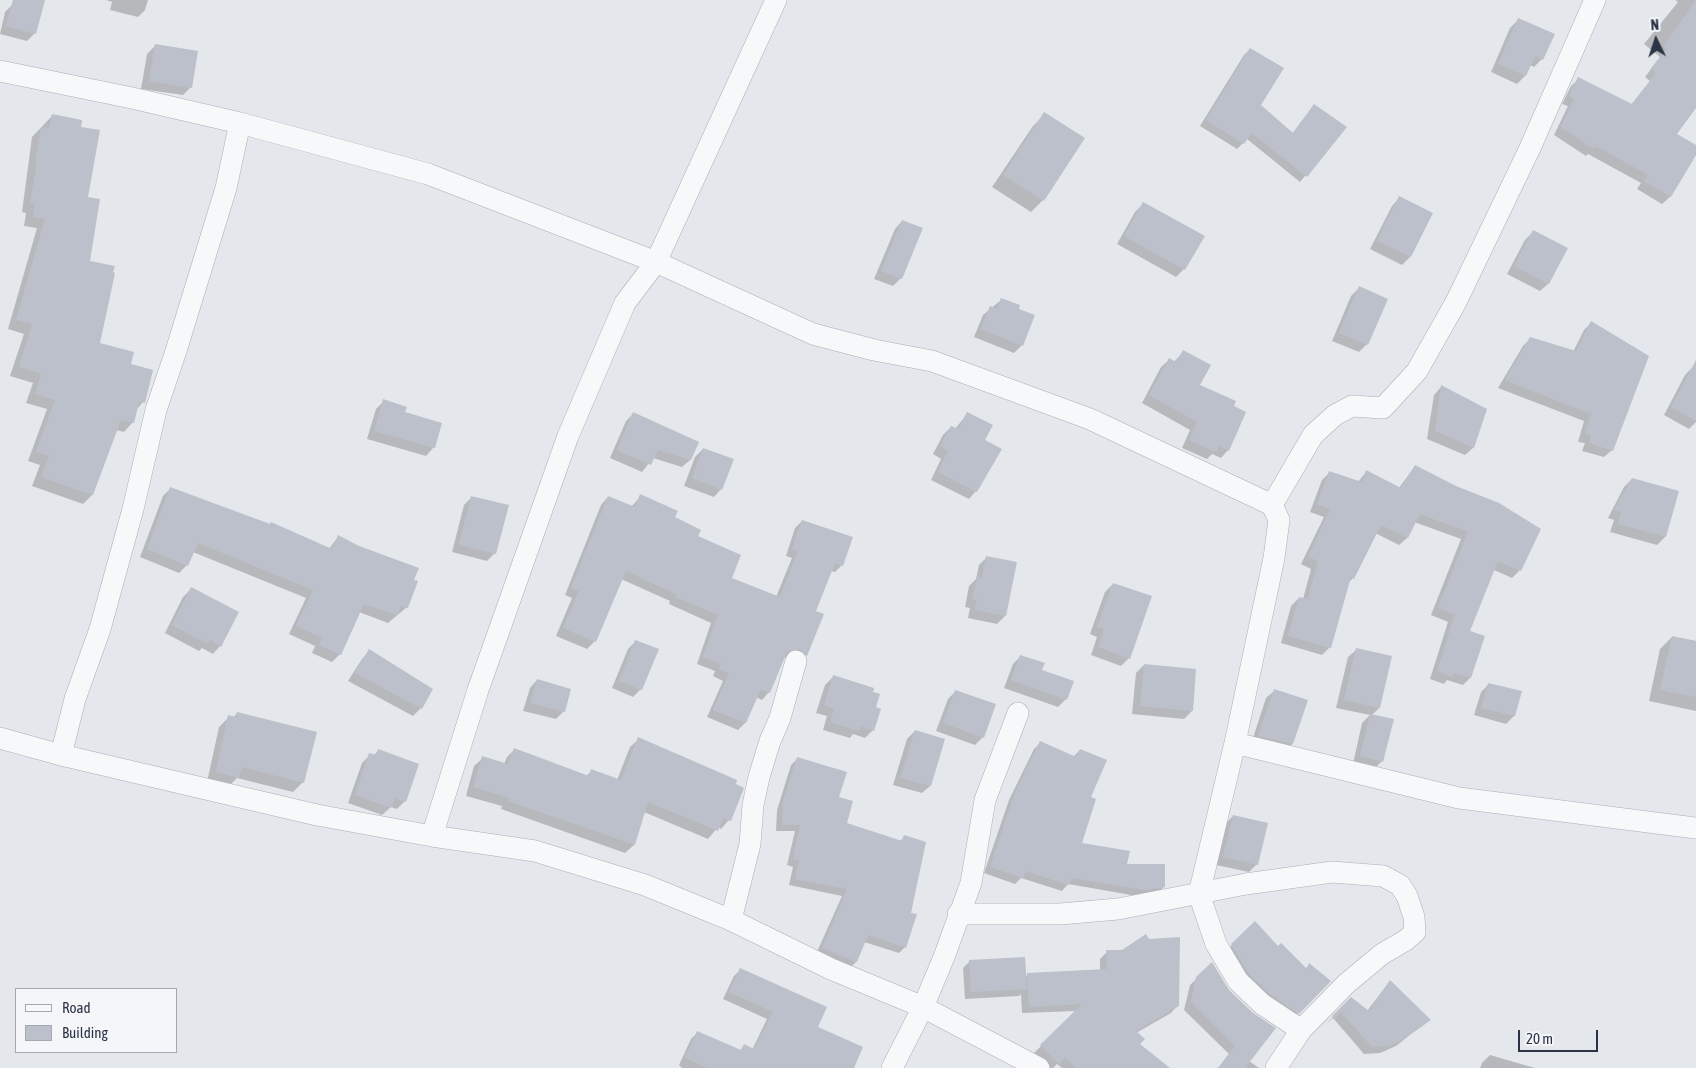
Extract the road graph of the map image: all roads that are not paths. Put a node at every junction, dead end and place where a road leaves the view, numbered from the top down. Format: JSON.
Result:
{"nodes":[{"id":1,"x":776,"y":0,"type":"edge"},
{"id":2,"x":1595,"y":0,"type":"edge"},
{"id":3,"x":0,"y":71,"type":"edge"},
{"id":4,"x":240,"y":123,"type":"junction"},
{"id":5,"x":656,"y":262,"type":"junction"},
{"id":6,"x":1272,"y":505,"type":"junction"},
{"id":7,"x":796,"y":661,"type":"dead end"},
{"id":8,"x":1018,"y":713,"type":"dead end"},
{"id":9,"x":0,"y":738,"type":"edge"},
{"id":10,"x":1235,"y":743,"type":"junction"},
{"id":11,"x":62,"y":755,"type":"junction"},
{"id":12,"x":1696,"y":828,"type":"edge"},
{"id":13,"x":432,"y":836,"type":"junction"},
{"id":14,"x":1199,"y":894,"type":"junction"},
{"id":15,"x":958,"y":914,"type":"junction"},
{"id":16,"x":731,"y":920,"type":"junction"},
{"id":17,"x":923,"y":1007,"type":"junction"},
{"id":18,"x":1302,"y":1030,"type":"junction"},
{"id":19,"x":892,"y":1068,"type":"edge"},
{"id":20,"x":1040,"y":1068,"type":"edge"},
{"id":21,"x":1276,"y":1068,"type":"edge"}],
"edges":[{"from":1,"to":5,"type":"street"},
{"from":2,"to":6,"type":"street"},
{"from":3,"to":4,"type":"street"},
{"from":4,"to":5,"type":"street"},
{"from":4,"to":11,"type":"street"},
{"from":5,"to":6,"type":"street"},
{"from":5,"to":13,"type":"street"},
{"from":6,"to":10,"type":"street"},
{"from":7,"to":16,"type":"street"},
{"from":8,"to":15,"type":"street"},
{"from":9,"to":11,"type":"street"},
{"from":10,"to":12,"type":"street"},
{"from":10,"to":14,"type":"street"},
{"from":11,"to":13,"type":"street"},
{"from":13,"to":16,"type":"street"},
{"from":14,"to":15,"type":"street"},
{"from":14,"to":18,"type":"street"},
{"from":14,"to":18,"type":"street"},
{"from":15,"to":17,"type":"street"},
{"from":16,"to":17,"type":"street"},
{"from":17,"to":19,"type":"street"},
{"from":17,"to":20,"type":"street"},
{"from":18,"to":21,"type":"street"}]}
